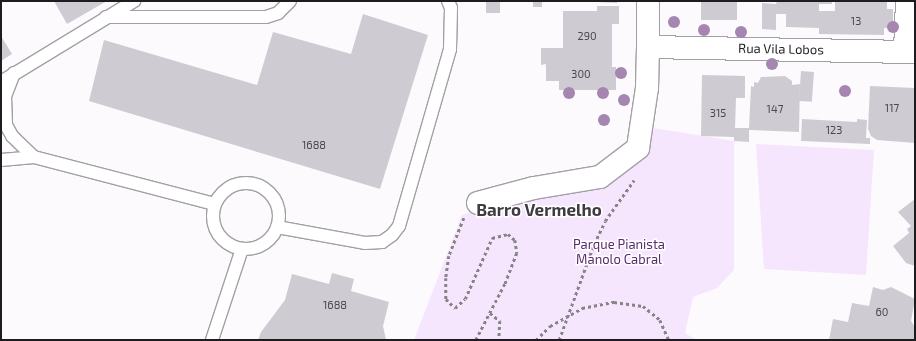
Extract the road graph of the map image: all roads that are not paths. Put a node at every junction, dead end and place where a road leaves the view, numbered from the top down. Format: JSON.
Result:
{"nodes":[{"id":1,"x":134,"y":1,"type":"edge"},
{"id":2,"x":290,"y":1,"type":"edge"},
{"id":3,"x":448,"y":1,"type":"edge"},
{"id":4,"x":648,"y":1,"type":"edge"},
{"id":5,"x":907,"y":1,"type":"edge"},
{"id":6,"x":106,"y":17,"type":"junction"},
{"id":7,"x":648,"y":47,"type":"junction"},
{"id":8,"x":910,"y":52,"type":"edge"},
{"id":9,"x":14,"y":71,"type":"junction"},
{"id":10,"x":1,"y":82,"type":"edge"},
{"id":11,"x":34,"y":157,"type":"junction"},
{"id":12,"x":1,"y":160,"type":"edge"},
{"id":13,"x":478,"y":203,"type":"road end"},
{"id":14,"x":214,"y":204,"type":"junction"},
{"id":15,"x":277,"y":227,"type":"junction"},
{"id":16,"x":242,"y":249,"type":"junction"},
{"id":17,"x":212,"y":340,"type":"edge"}],
"edges":[{"from":1,"to":6,"type":"lane"},
{"from":2,"to":6,"type":"lane"},
{"from":3,"to":15,"type":"lane"},
{"from":4,"to":7,"type":"street"},
{"from":5,"to":8,"type":"street"},
{"from":6,"to":9,"type":"lane"},
{"from":7,"to":8,"type":"street","name":"Rua Vila Lobos"},
{"from":7,"to":13,"type":"street"},
{"from":9,"to":10,"type":"lane"},
{"from":9,"to":11,"type":"lane"},
{"from":11,"to":12,"type":"lane"},
{"from":11,"to":14,"type":"lane"},
{"from":14,"to":15,"type":"lane"},
{"from":14,"to":16,"type":"lane"},
{"from":15,"to":16,"type":"lane"},
{"from":16,"to":17,"type":"lane"}]}
